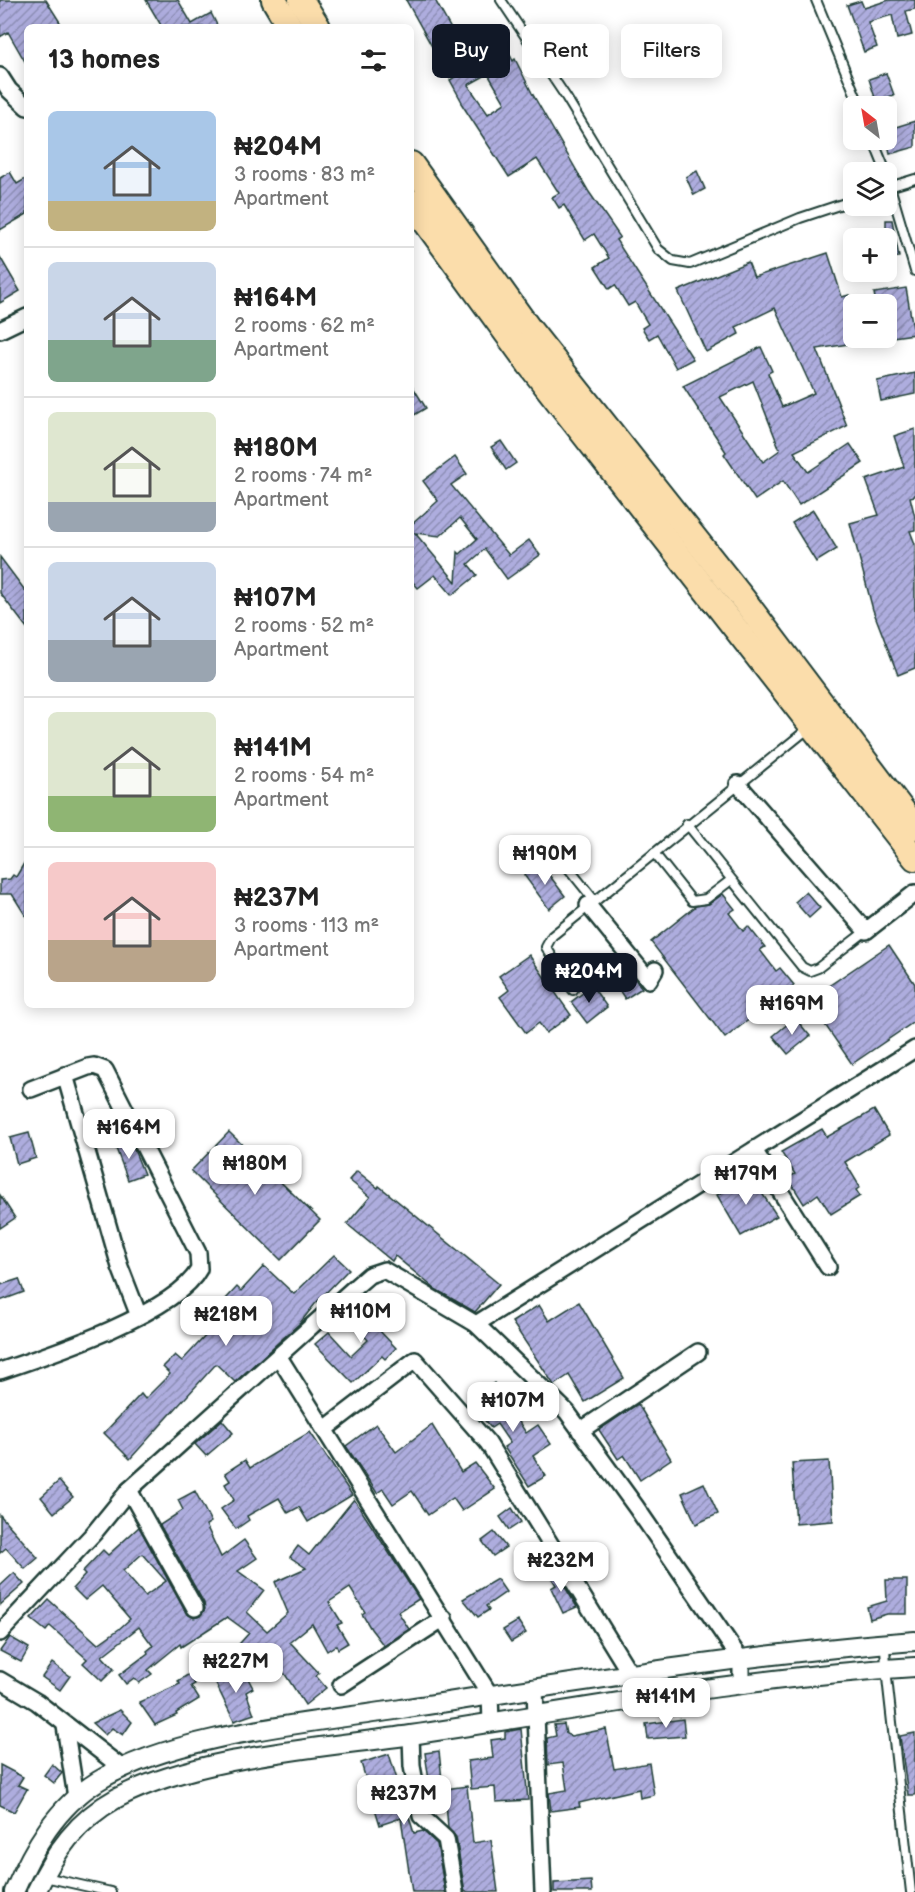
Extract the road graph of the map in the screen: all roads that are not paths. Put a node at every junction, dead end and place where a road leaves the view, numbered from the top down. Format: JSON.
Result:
{"nodes":[{"id":1,"x":274,"y":0,"type":"edge"},
{"id":2,"x":301,"y":0,"type":"edge"},
{"id":3,"x":501,"y":0,"type":"edge"},
{"id":4,"x":816,"y":0,"type":"edge"},
{"id":5,"x":288,"y":24,"type":"edge"},
{"id":6,"x":316,"y":24,"type":"edge"},
{"id":7,"x":0,"y":76,"type":"edge"},
{"id":8,"x":856,"y":96,"type":"edge"},
{"id":9,"x":24,"y":104,"type":"edge"},
{"id":10,"x":414,"y":168,"type":"edge"},
{"id":11,"x":915,"y":179,"type":"edge"},
{"id":12,"x":897,"y":185,"type":"edge"},
{"id":13,"x":843,"y":204,"type":"edge"},
{"id":14,"x":414,"y":206,"type":"edge"},
{"id":15,"x":897,"y":214,"type":"edge"},
{"id":16,"x":915,"y":272,"type":"edge"},
{"id":17,"x":24,"y":318,"type":"edge"},
{"id":18,"x":0,"y":330,"type":"edge"},
{"id":19,"x":811,"y":726,"type":"junction"},
{"id":20,"x":738,"y":784,"type":"junction"},
{"id":21,"x":687,"y":824,"type":"junction"},
{"id":22,"x":915,"y":827,"type":"edge"},
{"id":23,"x":654,"y":853,"type":"junction"},
{"id":24,"x":915,"y":858,"type":"edge"},
{"id":25,"x":561,"y":859,"type":"dead end"},
{"id":26,"x":731,"y":880,"type":"junction"},
{"id":27,"x":915,"y":893,"type":"edge"},
{"id":28,"x":591,"y":902,"type":"junction"},
{"id":29,"x":866,"y":931,"type":"junction"},
{"id":30,"x":656,"y":970,"type":"dead end"},
{"id":31,"x":573,"y":990,"type":"dead end"},
{"id":32,"x":915,"y":1049,"type":"edge"},
{"id":33,"x":65,"y":1075,"type":"junction"},
{"id":34,"x":31,"y":1089,"type":"dead end"},
{"id":35,"x":754,"y":1150,"type":"junction"},
{"id":36,"x":828,"y":1267,"type":"dead end"},
{"id":37,"x":139,"y":1316,"type":"junction"},
{"id":38,"x":476,"y":1324,"type":"junction"},
{"id":39,"x":698,"y":1352,"type":"dead end"},
{"id":40,"x":279,"y":1356,"type":"junction"},
{"id":41,"x":0,"y":1371,"type":"edge"},
{"id":42,"x":325,"y":1429,"type":"junction"},
{"id":43,"x":580,"y":1431,"type":"junction"},
{"id":44,"x":129,"y":1490,"type":"junction"},
{"id":45,"x":195,"y":1608,"type":"dead end"},
{"id":46,"x":444,"y":1618,"type":"junction"},
{"id":47,"x":0,"y":1634,"type":"edge"},
{"id":48,"x":915,"y":1641,"type":"edge"},
{"id":49,"x":885,"y":1644,"type":"junction"},
{"id":50,"x":741,"y":1660,"type":"junction"},
{"id":51,"x":915,"y":1667,"type":"edge"},
{"id":52,"x":886,"y":1669,"type":"junction"},
{"id":53,"x":631,"y":1675,"type":"junction"},
{"id":54,"x":0,"y":1680,"type":"edge"},
{"id":55,"x":741,"y":1684,"type":"junction"},
{"id":56,"x":341,"y":1685,"type":"dead end"},
{"id":57,"x":535,"y":1689,"type":"junction"},
{"id":58,"x":490,"y":1695,"type":"junction"},
{"id":59,"x":635,"y":1700,"type":"junction"},
{"id":60,"x":536,"y":1715,"type":"junction"},
{"id":61,"x":491,"y":1722,"type":"junction"},
{"id":62,"x":65,"y":1726,"type":"junction"},
{"id":63,"x":411,"y":1735,"type":"junction"},
{"id":64,"x":122,"y":1768,"type":"junction"},
{"id":65,"x":76,"y":1797,"type":"junction"},
{"id":66,"x":40,"y":1884,"type":"edge"},
{"id":67,"x":14,"y":1892,"type":"edge"},
{"id":68,"x":111,"y":1892,"type":"edge"},
{"id":69,"x":455,"y":1892,"type":"edge"},
{"id":70,"x":543,"y":1892,"type":"edge"},
{"id":71,"x":911,"y":1892,"type":"edge"}],
"edges":[{"from":1,"to":5,"type":"main road"},
{"from":2,"to":6,"type":"main road"},
{"from":3,"to":13,"type":"lane"},
{"from":4,"to":8,"type":"lane"},
{"from":7,"to":9,"type":"street"},
{"from":10,"to":22,"type":"main road"},
{"from":11,"to":12,"type":"lane"},
{"from":14,"to":19,"type":"main road"},
{"from":15,"to":16,"type":"lane"},
{"from":17,"to":18,"type":"street"},
{"from":19,"to":20,"type":"lane"},
{"from":19,"to":24,"type":"main road"},
{"from":20,"to":21,"type":"lane"},
{"from":20,"to":29,"type":"street"},
{"from":21,"to":23,"type":"lane"},
{"from":21,"to":26,"type":"lane"},
{"from":23,"to":26,"type":"lane"},
{"from":23,"to":28,"type":"lane"},
{"from":25,"to":28,"type":"lane"},
{"from":26,"to":29,"type":"lane"},
{"from":27,"to":29,"type":"street"},
{"from":28,"to":30,"type":"street"},
{"from":28,"to":31,"type":"lane"},
{"from":32,"to":35,"type":"street"},
{"from":33,"to":34,"type":"street"},
{"from":33,"to":37,"type":"street"},
{"from":33,"to":37,"type":"street"},
{"from":35,"to":36,"type":"street"},
{"from":35,"to":38,"type":"street"},
{"from":37,"to":41,"type":"street"},
{"from":38,"to":40,"type":"street"},
{"from":38,"to":43,"type":"street"},
{"from":39,"to":43,"type":"street"},
{"from":40,"to":42,"type":"street"},
{"from":40,"to":44,"type":"street"},
{"from":42,"to":46,"type":"street"},
{"from":42,"to":53,"type":"street"},
{"from":43,"to":50,"type":"street"},
{"from":44,"to":45,"type":"street"},
{"from":44,"to":47,"type":"street"},
{"from":46,"to":56,"type":"street"},
{"from":46,"to":58,"type":"street"},
{"from":48,"to":49,"type":"street"},
{"from":49,"to":50,"type":"street"},
{"from":49,"to":52,"type":"lane"},
{"from":50,"to":53,"type":"street"},
{"from":50,"to":55,"type":"street"},
{"from":51,"to":52,"type":"street"},
{"from":52,"to":55,"type":"street"},
{"from":52,"to":71,"type":"lane"},
{"from":53,"to":57,"type":"street"},
{"from":53,"to":59,"type":"street"},
{"from":54,"to":62,"type":"street"},
{"from":55,"to":59,"type":"street"},
{"from":57,"to":58,"type":"street"},
{"from":57,"to":60,"type":"street"},
{"from":58,"to":61,"type":"street"},
{"from":58,"to":64,"type":"street"},
{"from":59,"to":60,"type":"street"},
{"from":60,"to":61,"type":"street"},
{"from":60,"to":70,"type":"street"},
{"from":61,"to":63,"type":"street"},
{"from":62,"to":64,"type":"street"},
{"from":62,"to":65,"type":"street"},
{"from":63,"to":66,"type":"street"},
{"from":63,"to":69,"type":"street"},
{"from":64,"to":65,"type":"street"},
{"from":65,"to":67,"type":"street"},
{"from":66,"to":68,"type":"lane"}]}
